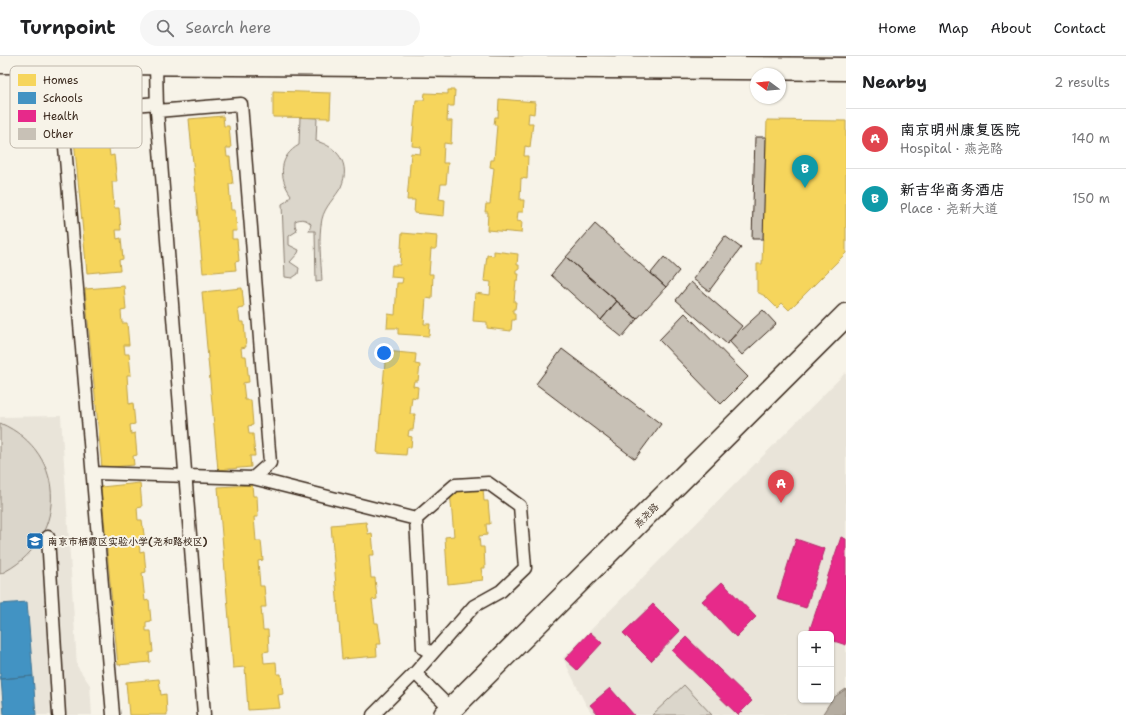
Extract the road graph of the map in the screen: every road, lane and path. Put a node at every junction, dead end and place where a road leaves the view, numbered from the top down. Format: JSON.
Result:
{"nodes":[{"id":1,"x":0,"y":62,"type":"edge"},
{"id":2,"x":156,"y":64,"type":"junction"},
{"id":3,"x":846,"y":69,"type":"edge"},
{"id":4,"x":142,"y":107,"type":"edge"},
{"id":5,"x":157,"y":107,"type":"junction"},
{"id":6,"x":65,"y":148,"type":"edge"},
{"id":7,"x":846,"y":315,"type":"edge"},
{"id":8,"x":93,"y":473,"type":"junction"},
{"id":9,"x":254,"y":478,"type":"junction"},
{"id":10,"x":416,"y":518,"type":"junction"},
{"id":11,"x":48,"y":537,"type":"dead end"},
{"id":12,"x":432,"y":654,"type":"junction"},
{"id":13,"x":415,"y":672,"type":"junction"},
{"id":14,"x":448,"y":712,"type":"edge"},
{"id":15,"x":59,"y":715,"type":"edge"},
{"id":16,"x":113,"y":715,"type":"edge"},
{"id":17,"x":204,"y":715,"type":"edge"},
{"id":18,"x":373,"y":715,"type":"edge"}],
"edges":[{"from":1,"to":2,"type":"main road"},
{"from":2,"to":3,"type":"main road"},
{"from":2,"to":5,"type":"lane"},
{"from":4,"to":5,"type":"lane"},
{"from":5,"to":9,"type":"lane"},
{"from":5,"to":17,"type":"lane"},
{"from":6,"to":8,"type":"lane"},
{"from":7,"to":14,"type":"main road","name":"燕尧路"},
{"from":8,"to":9,"type":"lane"},
{"from":8,"to":16,"type":"lane"},
{"from":9,"to":10,"type":"lane"},
{"from":10,"to":12,"type":"lane"},
{"from":10,"to":12,"type":"lane"},
{"from":11,"to":15,"type":"lane"},
{"from":12,"to":13,"type":"lane"},
{"from":13,"to":14,"type":"lane"},
{"from":13,"to":18,"type":"lane"}]}
